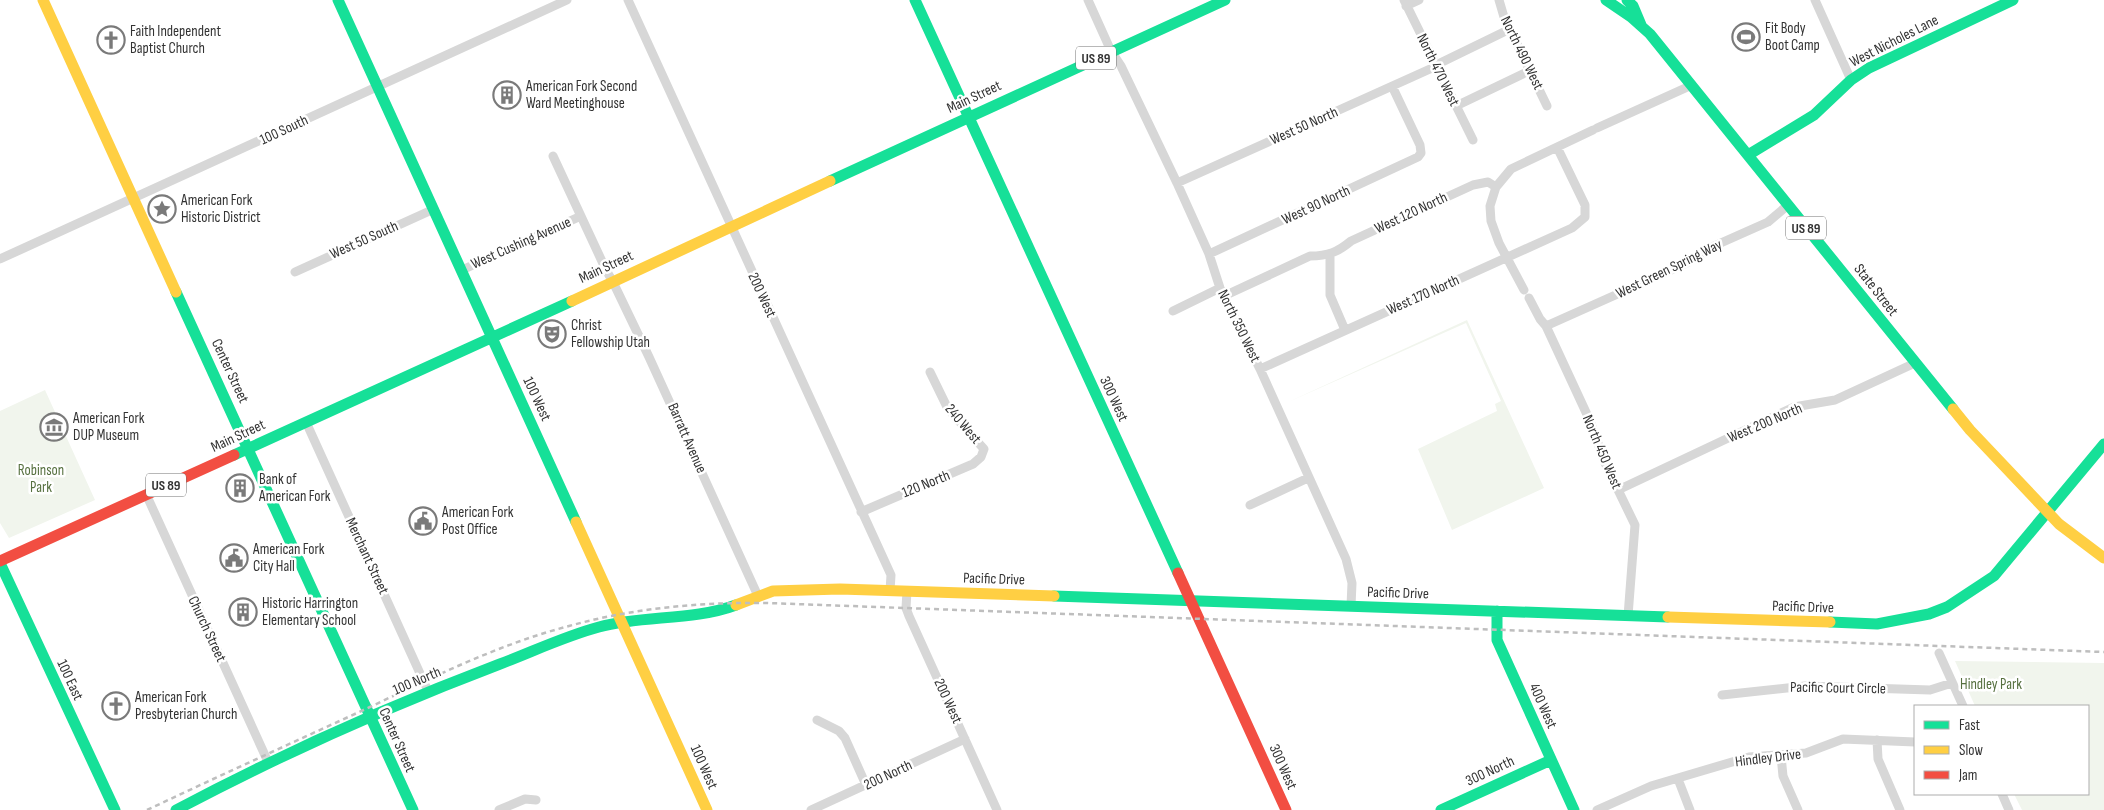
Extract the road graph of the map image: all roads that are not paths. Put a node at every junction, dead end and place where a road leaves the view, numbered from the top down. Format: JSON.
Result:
{"nodes":[{"id":1,"x":43,"y":0,"type":"edge"},
{"id":2,"x":338,"y":0,"type":"edge"},
{"id":3,"x":567,"y":0,"type":"edge"},
{"id":4,"x":628,"y":0,"type":"edge"},
{"id":5,"x":915,"y":0,"type":"edge"},
{"id":6,"x":1088,"y":0,"type":"edge"},
{"id":7,"x":1224,"y":0,"type":"edge"},
{"id":8,"x":1419,"y":0,"type":"edge"},
{"id":9,"x":1498,"y":0,"type":"edge"},
{"id":10,"x":1606,"y":0,"type":"edge"},
{"id":11,"x":1627,"y":0,"type":"edge"},
{"id":12,"x":1815,"y":0,"type":"edge"},
{"id":13,"x":2013,"y":0,"type":"edge"},
{"id":14,"x":1405,"y":3,"type":"edge"},
{"id":15,"x":1641,"y":25,"type":"junction"},
{"id":16,"x":1510,"y":29,"type":"junction"},
{"id":17,"x":1111,"y":51,"type":"junction"},
{"id":18,"x":1433,"y":67,"type":"junction"},
{"id":19,"x":1530,"y":70,"type":"junction"},
{"id":20,"x":1851,"y":80,"type":"junction"},
{"id":21,"x":1692,"y":85,"type":"junction"},
{"id":22,"x":1392,"y":86,"type":"junction"},
{"id":23,"x":378,"y":87,"type":"junction"},
{"id":24,"x":1456,"y":106,"type":"junction"},
{"id":25,"x":1547,"y":106,"type":"dead end"},
{"id":26,"x":968,"y":117,"type":"junction"},
{"id":27,"x":1473,"y":140,"type":"dead end"},
{"id":28,"x":1557,"y":147,"type":"junction"},
{"id":29,"x":1748,"y":155,"type":"junction"},
{"id":30,"x":554,"y":156,"type":"dead end"},
{"id":31,"x":1177,"y":183,"type":"junction"},
{"id":32,"x":1496,"y":187,"type":"junction"},
{"id":33,"x":134,"y":199,"type":"junction"},
{"id":34,"x":1788,"y":205,"type":"junction"},
{"id":35,"x":434,"y":209,"type":"junction"},
{"id":36,"x":581,"y":216,"type":"junction"},
{"id":37,"x":732,"y":227,"type":"junction"},
{"id":38,"x":1209,"y":254,"type":"junction"},
{"id":39,"x":1330,"y":254,"type":"junction"},
{"id":40,"x":1506,"y":258,"type":"junction"},
{"id":41,"x":0,"y":259,"type":"edge"},
{"id":42,"x":462,"y":270,"type":"junction"},
{"id":43,"x":295,"y":272,"type":"dead end"},
{"id":44,"x":614,"y":282,"type":"junction"},
{"id":45,"x":1524,"y":290,"type":"dead end"},
{"id":46,"x":1222,"y":292,"type":"junction"},
{"id":47,"x":1529,"y":298,"type":"dead end"},
{"id":48,"x":1173,"y":311,"type":"dead end"},
{"id":49,"x":1546,"y":326,"type":"junction"},
{"id":50,"x":1345,"y":330,"type":"junction"},
{"id":51,"x":492,"y":336,"type":"junction"},
{"id":52,"x":1915,"y":363,"type":"junction"},
{"id":53,"x":1260,"y":369,"type":"junction"},
{"id":54,"x":930,"y":372,"type":"dead end"},
{"id":55,"x":306,"y":422,"type":"junction"},
{"id":56,"x":2104,"y":444,"type":"edge"},
{"id":57,"x":249,"y":448,"type":"junction"},
{"id":58,"x":984,"y":449,"type":"joint"},
{"id":59,"x":1308,"y":478,"type":"junction"},
{"id":60,"x":1618,"y":490,"type":"junction"},
{"id":61,"x":146,"y":494,"type":"junction"},
{"id":62,"x":1250,"y":506,"type":"dead end"},
{"id":63,"x":861,"y":512,"type":"junction"},
{"id":64,"x":2048,"y":513,"type":"junction"},
{"id":65,"x":2104,"y":558,"type":"edge"},
{"id":66,"x":0,"y":562,"type":"edge"},
{"id":67,"x":890,"y":590,"type":"junction"},
{"id":68,"x":907,"y":591,"type":"junction"},
{"id":69,"x":758,"y":596,"type":"junction"},
{"id":70,"x":1190,"y":601,"type":"junction"},
{"id":71,"x":1351,"y":606,"type":"junction"},
{"id":72,"x":1497,"y":611,"type":"junction"},
{"id":73,"x":1628,"y":616,"type":"junction"},
{"id":74,"x":623,"y":622,"type":"junction"},
{"id":75,"x":1939,"y":653,"type":"dead end"},
{"id":76,"x":1952,"y":682,"type":"junction"},
{"id":77,"x":428,"y":691,"type":"junction"},
{"id":78,"x":1722,"y":695,"type":"dead end"},
{"id":79,"x":1963,"y":705,"type":"edge"},
{"id":80,"x":371,"y":717,"type":"junction"},
{"id":81,"x":817,"y":720,"type":"dead end"},
{"id":82,"x":965,"y":739,"type":"junction"},
{"id":83,"x":1877,"y":740,"type":"junction"},
{"id":84,"x":1914,"y":742,"type":"edge"},
{"id":85,"x":1781,"y":756,"type":"junction"},
{"id":86,"x":1551,"y":760,"type":"junction"},
{"id":87,"x":269,"y":764,"type":"junction"},
{"id":88,"x":1678,"y":778,"type":"junction"},
{"id":89,"x":866,"y":785,"type":"junction"},
{"id":90,"x":2002,"y":795,"type":"edge"},
{"id":91,"x":536,"y":800,"type":"dead end"},
{"id":92,"x":115,"y":810,"type":"edge"},
{"id":93,"x":176,"y":810,"type":"edge"},
{"id":94,"x":413,"y":810,"type":"edge"},
{"id":95,"x":499,"y":810,"type":"edge"},
{"id":96,"x":707,"y":810,"type":"edge"},
{"id":97,"x":811,"y":810,"type":"edge"},
{"id":98,"x":997,"y":810,"type":"edge"},
{"id":99,"x":1286,"y":810,"type":"edge"},
{"id":100,"x":1441,"y":810,"type":"edge"},
{"id":101,"x":1574,"y":810,"type":"edge"},
{"id":102,"x":1597,"y":810,"type":"edge"},
{"id":103,"x":1690,"y":810,"type":"edge"},
{"id":104,"x":1798,"y":810,"type":"edge"},
{"id":105,"x":1900,"y":810,"type":"edge"},
{"id":106,"x":2009,"y":810,"type":"edge"}],
"edges":[{"from":1,"to":33,"type":"street","name":"Center Street"},
{"from":2,"to":23,"type":"street","name":"100 West"},
{"from":3,"to":23,"type":"street","name":"100 South"},
{"from":4,"to":37,"type":"street","name":"200 West"},
{"from":5,"to":26,"type":"street","name":"300 West"},
{"from":6,"to":17,"type":"street","name":"North 350 West"},
{"from":7,"to":17,"type":"street","name":"Main Street","number":"US 89"},
{"from":8,"to":14,"type":"street"},
{"from":9,"to":16,"type":"street","name":"North 490 West"},
{"from":10,"to":15,"type":"street","name":"State Street","number":"US 89"},
{"from":11,"to":15,"type":"street","name":"State Street","number":"US 89"},
{"from":12,"to":20,"type":"street"},
{"from":13,"to":20,"type":"street","name":"West Nicholes Lane"},
{"from":14,"to":18,"type":"street","name":"North 470 West"},
{"from":15,"to":21,"type":"street","name":"State Street","number":"US 89"},
{"from":16,"to":18,"type":"street","name":"West 50 North"},
{"from":16,"to":19,"type":"street","name":"North 490 West"},
{"from":17,"to":26,"type":"street","name":"Main Street","number":"US 89"},
{"from":17,"to":31,"type":"street","name":"North 350 West"},
{"from":18,"to":22,"type":"street","name":"West 50 North"},
{"from":18,"to":24,"type":"street","name":"North 470 West"},
{"from":19,"to":24,"type":"street"},
{"from":19,"to":25,"type":"street","name":"North 490 West"},
{"from":20,"to":29,"type":"street","name":"West Nicholes Lane"},
{"from":21,"to":28,"type":"street"},
{"from":21,"to":29,"type":"street","name":"State Street","number":"US 89"},
{"from":22,"to":31,"type":"street","name":"West 50 North"},
{"from":22,"to":38,"type":"street","name":"West 90 North"},
{"from":23,"to":33,"type":"street","name":"100 South"},
{"from":23,"to":35,"type":"street","name":"100 West"},
{"from":24,"to":27,"type":"street","name":"North 470 West"},
{"from":26,"to":37,"type":"street","name":"Main Street","number":"US 89"},
{"from":26,"to":70,"type":"street","name":"300 West"},
{"from":28,"to":32,"type":"street"},
{"from":28,"to":40,"type":"street","name":"West 170 North"},
{"from":29,"to":34,"type":"street","name":"State Street","number":"US 89"},
{"from":30,"to":36,"type":"street","name":"Barratt Avenue"},
{"from":31,"to":38,"type":"street","name":"North 350 West"},
{"from":32,"to":39,"type":"street","name":"West 120 North"},
{"from":32,"to":40,"type":"street"},
{"from":33,"to":41,"type":"street","name":"100 South"},
{"from":33,"to":57,"type":"street","name":"Center Street"},
{"from":34,"to":49,"type":"street","name":"West Green Spring Way"},
{"from":34,"to":52,"type":"street","name":"State Street","number":"US 89"},
{"from":35,"to":42,"type":"street","name":"100 West"},
{"from":35,"to":43,"type":"street","name":"West 50 South"},
{"from":36,"to":42,"type":"street","name":"West Cushing Avenue"},
{"from":36,"to":44,"type":"street","name":"Barratt Avenue"},
{"from":37,"to":44,"type":"street","name":"Main Street","number":"US 89"},
{"from":37,"to":63,"type":"street","name":"200 West"},
{"from":38,"to":46,"type":"street","name":"North 350 West"},
{"from":39,"to":46,"type":"street","name":"West 120 North"},
{"from":39,"to":50,"type":"street"},
{"from":40,"to":45,"type":"street"},
{"from":40,"to":50,"type":"street","name":"West 170 North"},
{"from":42,"to":51,"type":"street","name":"100 West"},
{"from":44,"to":51,"type":"street","name":"Main Street","number":"US 89"},
{"from":44,"to":69,"type":"street","name":"Barratt Avenue"},
{"from":46,"to":48,"type":"street","name":"West 120 North"},
{"from":46,"to":53,"type":"street","name":"North 350 West"},
{"from":47,"to":49,"type":"street","name":"North 450 West"},
{"from":49,"to":60,"type":"street","name":"North 450 West"},
{"from":50,"to":53,"type":"street","name":"West 170 North"},
{"from":51,"to":55,"type":"street","name":"Main Street","number":"US 89"},
{"from":51,"to":74,"type":"street","name":"100 West"},
{"from":52,"to":60,"type":"street","name":"West 200 North"},
{"from":52,"to":64,"type":"street","name":"State Street","number":"US 89"},
{"from":53,"to":59,"type":"street","name":"North 350 West"},
{"from":54,"to":58,"type":"street","name":"240 West"},
{"from":55,"to":57,"type":"street","name":"Main Street","number":"US 89"},
{"from":55,"to":77,"type":"street","name":"Merchant Street"},
{"from":56,"to":64,"type":"street","name":"Pacific Drive"},
{"from":57,"to":61,"type":"street","name":"Main Street","number":"US 89"},
{"from":57,"to":80,"type":"street","name":"Center Street"},
{"from":58,"to":63,"type":"street","name":"120 North"},
{"from":59,"to":62,"type":"street"},
{"from":59,"to":71,"type":"street","name":"North 350 West"},
{"from":60,"to":73,"type":"street","name":"North 450 West"},
{"from":61,"to":66,"type":"street","name":"Main Street","number":"US 89"},
{"from":61,"to":87,"type":"street","name":"Church Street"},
{"from":63,"to":67,"type":"street","name":"200 West"},
{"from":64,"to":65,"type":"street","name":"State Street","number":"US 89"},
{"from":64,"to":73,"type":"street","name":"Pacific Drive"},
{"from":66,"to":92,"type":"street","name":"100 East"},
{"from":67,"to":68,"type":"street","name":"Pacific Drive"},
{"from":67,"to":69,"type":"street","name":"Pacific Drive"},
{"from":68,"to":70,"type":"street","name":"Pacific Drive"},
{"from":68,"to":82,"type":"street","name":"200 West"},
{"from":69,"to":74,"type":"street","name":"Pacific Drive"},
{"from":70,"to":71,"type":"street","name":"Pacific Drive"},
{"from":70,"to":99,"type":"street","name":"300 West"},
{"from":71,"to":72,"type":"street","name":"Pacific Drive"},
{"from":72,"to":73,"type":"street","name":"Pacific Drive"},
{"from":72,"to":86,"type":"street","name":"400 West"},
{"from":74,"to":77,"type":"street","name":"100 North"},
{"from":74,"to":96,"type":"street","name":"100 West"},
{"from":75,"to":76,"type":"street"},
{"from":76,"to":78,"type":"street","name":"Pacific Court Circle"},
{"from":76,"to":79,"type":"street"},
{"from":77,"to":80,"type":"street","name":"100 North"},
{"from":80,"to":87,"type":"street","name":"100 North"},
{"from":80,"to":94,"type":"street","name":"Center Street"},
{"from":81,"to":89,"type":"street"},
{"from":82,"to":89,"type":"street","name":"200 North"},
{"from":82,"to":98,"type":"street","name":"200 West"},
{"from":83,"to":84,"type":"street","name":"Hindley Drive"},
{"from":83,"to":85,"type":"street","name":"Hindley Drive"},
{"from":83,"to":105,"type":"street"},
{"from":85,"to":88,"type":"street","name":"Hindley Drive"},
{"from":85,"to":104,"type":"street"},
{"from":86,"to":100,"type":"street","name":"300 North"},
{"from":86,"to":101,"type":"street","name":"400 West"},
{"from":87,"to":93,"type":"street","name":"100 North"},
{"from":88,"to":102,"type":"street","name":"Hindley Drive"},
{"from":88,"to":103,"type":"street"},
{"from":89,"to":97,"type":"street","name":"200 North"},
{"from":90,"to":106,"type":"street"},
{"from":91,"to":95,"type":"street"}]}
